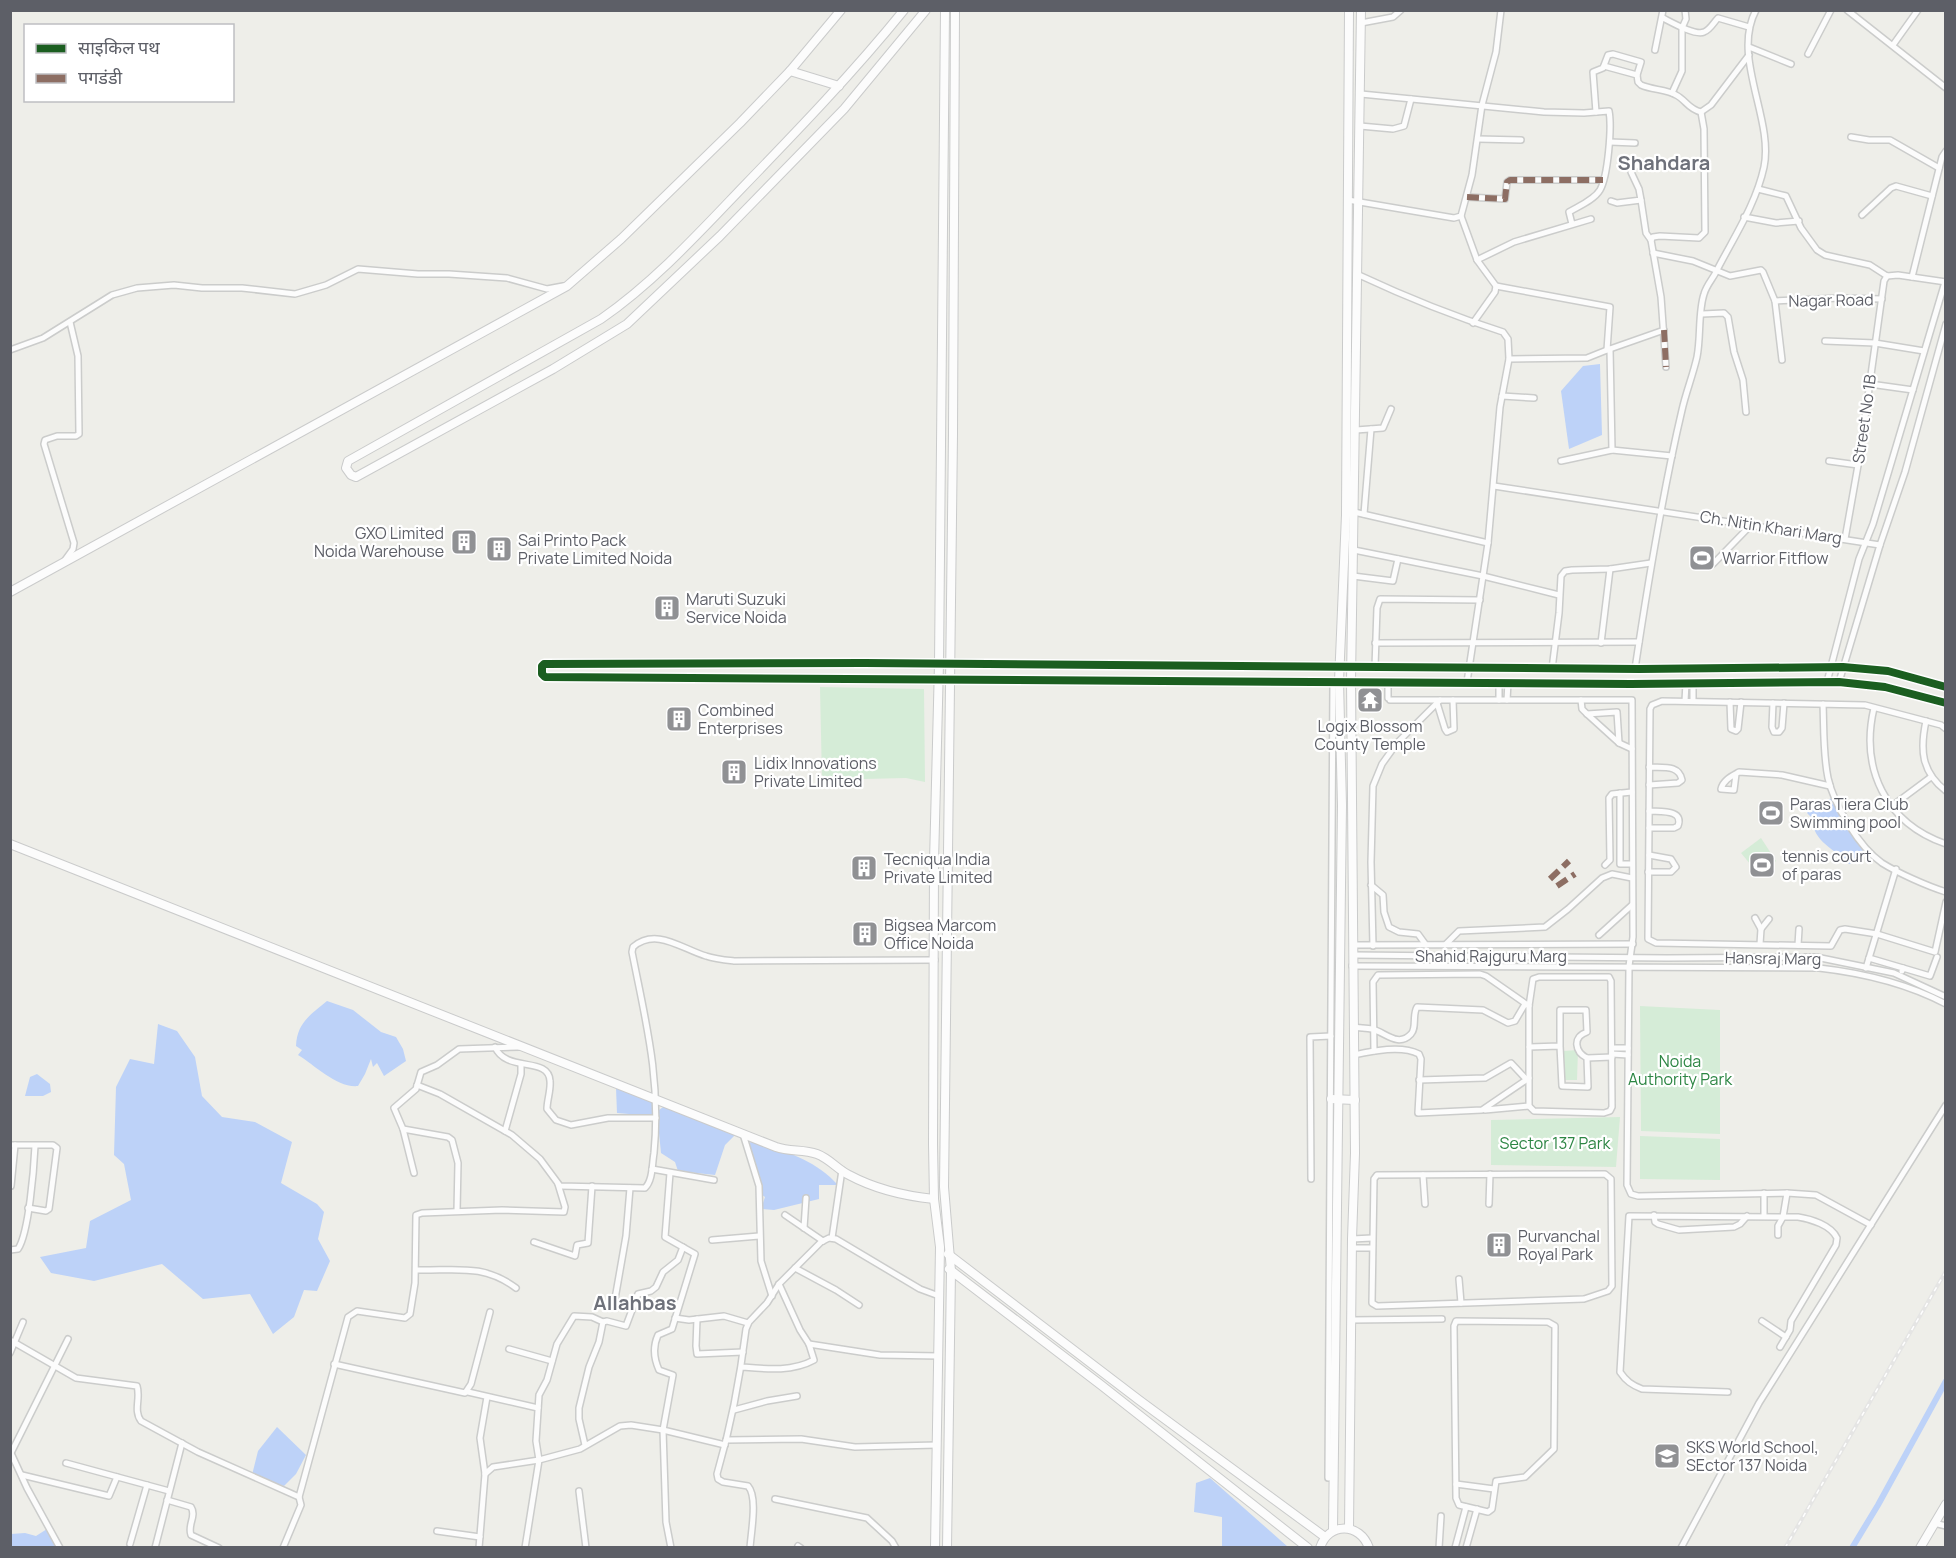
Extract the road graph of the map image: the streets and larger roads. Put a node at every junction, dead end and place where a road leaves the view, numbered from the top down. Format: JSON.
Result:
{"nodes":[{"id":1,"x":841,"y":10,"type":"edge"},
{"id":2,"x":904,"y":10,"type":"edge"},
{"id":3,"x":926,"y":10,"type":"edge"},
{"id":4,"x":945,"y":10,"type":"edge"},
{"id":5,"x":955,"y":10,"type":"edge"},
{"id":6,"x":1349,"y":10,"type":"edge"},
{"id":7,"x":1361,"y":10,"type":"edge"},
{"id":8,"x":1401,"y":10,"type":"edge"},
{"id":9,"x":1501,"y":10,"type":"edge"},
{"id":10,"x":1664,"y":10,"type":"edge"},
{"id":11,"x":1685,"y":10,"type":"edge"},
{"id":12,"x":1756,"y":10,"type":"edge"},
{"id":13,"x":1831,"y":10,"type":"edge"},
{"id":14,"x":1847,"y":10,"type":"edge"},
{"id":15,"x":1918,"y":10,"type":"edge"},
{"id":16,"x":1663,"y":18,"type":"junction"},
{"id":17,"x":1361,"y":23,"type":"junction"},
{"id":18,"x":1749,"y":27,"type":"junction"},
{"id":19,"x":1682,"y":28,"type":"junction"},
{"id":20,"x":1893,"y":45,"type":"junction"},
{"id":21,"x":1749,"y":47,"type":"junction"},
{"id":22,"x":1655,"y":50,"type":"dead end"},
{"id":23,"x":1808,"y":54,"type":"dead end"},
{"id":24,"x":1749,"y":55,"type":"junction"},
{"id":25,"x":1791,"y":64,"type":"dead end"},
{"id":26,"x":1604,"y":66,"type":"junction"},
{"id":27,"x":789,"y":72,"type":"junction"},
{"id":28,"x":1637,"y":75,"type":"junction"},
{"id":29,"x":839,"y":86,"type":"junction"},
{"id":30,"x":1946,"y":88,"type":"edge"},
{"id":31,"x":1672,"y":93,"type":"junction"},
{"id":32,"x":1361,"y":94,"type":"junction"},
{"id":33,"x":1411,"y":99,"type":"junction"},
{"id":34,"x":1482,"y":105,"type":"junction"},
{"id":35,"x":1596,"y":112,"type":"junction"},
{"id":36,"x":1701,"y":112,"type":"junction"},
{"id":37,"x":1360,"y":126,"type":"junction"},
{"id":38,"x":1851,"y":136,"type":"dead end"},
{"id":39,"x":1478,"y":139,"type":"junction"},
{"id":40,"x":1521,"y":140,"type":"dead end"},
{"id":41,"x":1610,"y":142,"type":"junction"},
{"id":42,"x":1635,"y":143,"type":"dead end"},
{"id":43,"x":1946,"y":151,"type":"edge"},
{"id":44,"x":1646,"y":164,"type":"dead end"},
{"id":45,"x":1940,"y":168,"type":"junction"},
{"id":46,"x":1603,"y":180,"type":"junction"},
{"id":47,"x":1758,"y":189,"type":"junction"},
{"id":48,"x":1932,"y":196,"type":"junction"},
{"id":49,"x":1467,"y":197,"type":"junction"},
{"id":50,"x":1348,"y":200,"type":"junction"},
{"id":51,"x":1641,"y":200,"type":"junction"},
{"id":52,"x":1611,"y":201,"type":"dead end"},
{"id":53,"x":1360,"y":203,"type":"junction"},
{"id":54,"x":1862,"y":215,"type":"dead end"},
{"id":55,"x":1461,"y":216,"type":"junction"},
{"id":56,"x":1744,"y":217,"type":"junction"},
{"id":57,"x":1591,"y":219,"type":"dead end"},
{"id":58,"x":1798,"y":221,"type":"junction"},
{"id":59,"x":1572,"y":225,"type":"junction"},
{"id":60,"x":1651,"y":240,"type":"junction"},
{"id":61,"x":1653,"y":253,"type":"junction"},
{"id":62,"x":1477,"y":260,"type":"junction"},
{"id":63,"x":1716,"y":272,"type":"junction"},
{"id":64,"x":1359,"y":275,"type":"junction"},
{"id":65,"x":1887,"y":276,"type":"junction"},
{"id":66,"x":1912,"y":277,"type":"junction"},
{"id":67,"x":1945,"y":282,"type":"edge"},
{"id":68,"x":571,"y":283,"type":"junction"},
{"id":69,"x":1496,"y":286,"type":"junction"},
{"id":70,"x":1882,"y":299,"type":"junction"},
{"id":71,"x":1775,"y":301,"type":"junction"},
{"id":72,"x":1702,"y":314,"type":"junction"},
{"id":73,"x":70,"y":322,"type":"junction"},
{"id":74,"x":1473,"y":323,"type":"junction"},
{"id":75,"x":1946,"y":324,"type":"edge"},
{"id":76,"x":1664,"y":330,"type":"junction"},
{"id":77,"x":1825,"y":341,"type":"dead end"},
{"id":78,"x":1875,"y":343,"type":"junction"},
{"id":79,"x":10,"y":350,"type":"edge"},
{"id":80,"x":1609,"y":350,"type":"junction"},
{"id":81,"x":1924,"y":351,"type":"junction"},
{"id":82,"x":1509,"y":359,"type":"junction"},
{"id":83,"x":1782,"y":360,"type":"dead end"},
{"id":84,"x":1666,"y":367,"type":"dead end"},
{"id":85,"x":1870,"y":384,"type":"junction"},
{"id":86,"x":1913,"y":390,"type":"junction"},
{"id":87,"x":1502,"y":396,"type":"junction"},
{"id":88,"x":1534,"y":398,"type":"dead end"},
{"id":89,"x":1391,"y":409,"type":"dead end"},
{"id":90,"x":1746,"y":412,"type":"dead end"},
{"id":91,"x":1371,"y":429,"type":"junction"},
{"id":92,"x":1356,"y":430,"type":"junction"},
{"id":93,"x":1612,"y":450,"type":"junction"},
{"id":94,"x":1672,"y":456,"type":"junction"},
{"id":95,"x":1561,"y":461,"type":"dead end"},
{"id":96,"x":1829,"y":461,"type":"dead end"},
{"id":97,"x":1858,"y":465,"type":"junction"},
{"id":98,"x":1494,"y":486,"type":"junction"},
{"id":99,"x":1661,"y":510,"type":"junction"},
{"id":100,"x":1354,"y":512,"type":"junction"},
{"id":101,"x":1364,"y":514,"type":"junction"},
{"id":102,"x":1752,"y":524,"type":"junction"},
{"id":103,"x":1845,"y":539,"type":"junction"},
{"id":104,"x":1867,"y":542,"type":"junction"},
{"id":105,"x":1488,"y":543,"type":"junction"},
{"id":106,"x":1880,"y":544,"type":"junction"},
{"id":107,"x":1354,"y":549,"type":"junction"},
{"id":108,"x":1398,"y":559,"type":"junction"},
{"id":109,"x":1651,"y":563,"type":"junction"},
{"id":110,"x":63,"y":564,"type":"junction"},
{"id":111,"x":1713,"y":564,"type":"dead end"},
{"id":112,"x":1610,"y":569,"type":"junction"},
{"id":113,"x":1353,"y":576,"type":"junction"},
{"id":114,"x":1483,"y":576,"type":"junction"},
{"id":115,"x":10,"y":592,"type":"edge"},
{"id":116,"x":1559,"y":595,"type":"junction"},
{"id":117,"x":1480,"y":600,"type":"junction"},
{"id":118,"x":1474,"y":642,"type":"junction"},
{"id":119,"x":1639,"y":642,"type":"junction"},
{"id":120,"x":1376,"y":643,"type":"junction"},
{"id":121,"x":1555,"y":643,"type":"junction"},
{"id":122,"x":1601,"y":643,"type":"junction"},
{"id":123,"x":939,"y":664,"type":"junction"},
{"id":124,"x":949,"y":664,"type":"junction"},
{"id":125,"x":1340,"y":666,"type":"junction"},
{"id":126,"x":1352,"y":667,"type":"junction"},
{"id":127,"x":1375,"y":667,"type":"junction"},
{"id":128,"x":1469,"y":668,"type":"junction"},
{"id":129,"x":1830,"y":668,"type":"junction"},
{"id":130,"x":1843,"y":668,"type":"junction"},
{"id":131,"x":1552,"y":669,"type":"junction"},
{"id":132,"x":1635,"y":669,"type":"junction"},
{"id":133,"x":938,"y":679,"type":"junction"},
{"id":134,"x":949,"y":680,"type":"junction"},
{"id":135,"x":1351,"y":681,"type":"junction"},
{"id":136,"x":1336,"y":682,"type":"junction"},
{"id":137,"x":1388,"y":682,"type":"junction"},
{"id":138,"x":1467,"y":682,"type":"junction"},
{"id":139,"x":1503,"y":682,"type":"junction"},
{"id":140,"x":1827,"y":682,"type":"junction"},
{"id":141,"x":1839,"y":682,"type":"junction"},
{"id":142,"x":1689,"y":683,"type":"junction"},
{"id":143,"x":1946,"y":687,"type":"edge"},
{"id":144,"x":1453,"y":700,"type":"junction"},
{"id":145,"x":1499,"y":700,"type":"junction"},
{"id":146,"x":1508,"y":700,"type":"junction"},
{"id":147,"x":1581,"y":700,"type":"junction"},
{"id":148,"x":1438,"y":701,"type":"junction"},
{"id":149,"x":1685,"y":701,"type":"junction"},
{"id":150,"x":1693,"y":701,"type":"junction"},
{"id":151,"x":1730,"y":702,"type":"junction"},
{"id":152,"x":1741,"y":702,"type":"junction"},
{"id":153,"x":1773,"y":703,"type":"junction"},
{"id":154,"x":1784,"y":703,"type":"junction"},
{"id":155,"x":1946,"y":703,"type":"edge"},
{"id":156,"x":1823,"y":704,"type":"junction"},
{"id":157,"x":1874,"y":708,"type":"junction"},
{"id":158,"x":1587,"y":714,"type":"junction"},
{"id":159,"x":1926,"y":721,"type":"junction"},
{"id":160,"x":1946,"y":729,"type":"edge"},
{"id":161,"x":1618,"y":743,"type":"junction"},
{"id":162,"x":1632,"y":749,"type":"junction"},
{"id":163,"x":1649,"y":767,"type":"junction"},
{"id":164,"x":1736,"y":774,"type":"dead end"},
{"id":165,"x":1931,"y":777,"type":"junction"},
{"id":166,"x":1649,"y":784,"type":"junction"},
{"id":167,"x":1830,"y":786,"type":"junction"},
{"id":168,"x":1946,"y":791,"type":"edge"},
{"id":169,"x":1632,"y":792,"type":"junction"},
{"id":170,"x":1620,"y":793,"type":"junction"},
{"id":171,"x":1892,"y":806,"type":"junction"},
{"id":172,"x":1649,"y":811,"type":"junction"},
{"id":173,"x":1649,"y":828,"type":"junction"},
{"id":174,"x":1946,"y":843,"type":"edge"},
{"id":175,"x":10,"y":844,"type":"edge"},
{"id":176,"x":1648,"y":855,"type":"junction"},
{"id":177,"x":1632,"y":864,"type":"junction"},
{"id":178,"x":1605,"y":865,"type":"dead end"},
{"id":179,"x":1896,"y":870,"type":"junction"},
{"id":180,"x":1648,"y":872,"type":"junction"},
{"id":181,"x":1632,"y":878,"type":"junction"},
{"id":182,"x":1371,"y":885,"type":"junction"},
{"id":183,"x":1946,"y":892,"type":"edge"},
{"id":184,"x":1946,"y":902,"type":"edge"},
{"id":185,"x":1632,"y":905,"type":"junction"},
{"id":186,"x":1755,"y":918,"type":"dead end"},
{"id":187,"x":1769,"y":919,"type":"dead end"},
{"id":188,"x":1761,"y":929,"type":"junction"},
{"id":189,"x":1799,"y":929,"type":"dead end"},
{"id":190,"x":1877,"y":934,"type":"junction"},
{"id":191,"x":1599,"y":935,"type":"dead end"},
{"id":192,"x":1667,"y":943,"type":"junction"},
{"id":193,"x":1676,"y":943,"type":"junction"},
{"id":194,"x":1633,"y":944,"type":"junction"},
{"id":195,"x":1760,"y":944,"type":"junction"},
{"id":196,"x":1353,"y":945,"type":"junction"},
{"id":197,"x":1426,"y":945,"type":"junction"},
{"id":198,"x":1445,"y":945,"type":"junction"},
{"id":199,"x":1798,"y":945,"type":"junction"},
{"id":200,"x":1373,"y":946,"type":"junction"},
{"id":201,"x":1353,"y":955,"type":"junction"},
{"id":202,"x":1629,"y":957,"type":"junction"},
{"id":203,"x":1937,"y":957,"type":"dead end"},
{"id":204,"x":1667,"y":958,"type":"junction"},
{"id":205,"x":1676,"y":958,"type":"junction"},
{"id":206,"x":1869,"y":958,"type":"junction"},
{"id":207,"x":935,"y":960,"type":"junction"},
{"id":208,"x":1353,"y":966,"type":"junction"},
{"id":209,"x":1534,"y":966,"type":"junction"},
{"id":210,"x":1629,"y":966,"type":"junction"},
{"id":211,"x":1866,"y":967,"type":"junction"},
{"id":212,"x":1903,"y":968,"type":"junction"},
{"id":213,"x":1865,"y":975,"type":"junction"},
{"id":214,"x":1901,"y":976,"type":"junction"},
{"id":215,"x":1533,"y":979,"type":"junction"},
{"id":216,"x":1946,"y":997,"type":"edge"},
{"id":217,"x":1527,"y":1005,"type":"junction"},
{"id":218,"x":1946,"y":1005,"type":"edge"},
{"id":219,"x":1353,"y":1027,"type":"junction"},
{"id":220,"x":1374,"y":1029,"type":"junction"},
{"id":221,"x":1331,"y":1036,"type":"junction"},
{"id":222,"x":1560,"y":1046,"type":"junction"},
{"id":223,"x":495,"y":1047,"type":"junction"},
{"id":224,"x":1529,"y":1047,"type":"junction"},
{"id":225,"x":526,"y":1048,"type":"junction"},
{"id":226,"x":1374,"y":1051,"type":"junction"},
{"id":227,"x":1628,"y":1051,"type":"junction"},
{"id":228,"x":1612,"y":1053,"type":"junction"},
{"id":229,"x":1354,"y":1055,"type":"junction"},
{"id":230,"x":1587,"y":1058,"type":"junction"},
{"id":231,"x":521,"y":1065,"type":"junction"},
{"id":232,"x":1528,"y":1078,"type":"junction"},
{"id":233,"x":1419,"y":1080,"type":"junction"},
{"id":234,"x":417,"y":1085,"type":"junction"},
{"id":235,"x":656,"y":1098,"type":"junction"},
{"id":236,"x":1335,"y":1099,"type":"junction"},
{"id":237,"x":1354,"y":1100,"type":"junction"},
{"id":238,"x":1946,"y":1105,"type":"edge"},
{"id":239,"x":1529,"y":1106,"type":"junction"},
{"id":240,"x":1482,"y":1110,"type":"junction"},
{"id":241,"x":656,"y":1118,"type":"junction"},
{"id":242,"x":404,"y":1130,"type":"junction"},
{"id":243,"x":505,"y":1131,"type":"junction"},
{"id":244,"x":743,"y":1133,"type":"junction"},
{"id":245,"x":13,"y":1145,"type":"edge"},
{"id":246,"x":35,"y":1146,"type":"junction"},
{"id":247,"x":652,"y":1169,"type":"junction"},
{"id":248,"x":842,"y":1170,"type":"junction"},
{"id":249,"x":414,"y":1173,"type":"dead end"},
{"id":250,"x":670,"y":1173,"type":"junction"},
{"id":251,"x":1490,"y":1174,"type":"junction"},
{"id":252,"x":1423,"y":1175,"type":"junction"},
{"id":253,"x":1311,"y":1179,"type":"dead end"},
{"id":254,"x":714,"y":1180,"type":"dead end"},
{"id":255,"x":558,"y":1184,"type":"junction"},
{"id":256,"x":11,"y":1186,"type":"edge"},
{"id":257,"x":592,"y":1186,"type":"junction"},
{"id":258,"x":630,"y":1188,"type":"junction"},
{"id":259,"x":1764,"y":1193,"type":"junction"},
{"id":260,"x":1787,"y":1193,"type":"junction"},
{"id":261,"x":806,"y":1198,"type":"dead end"},
{"id":262,"x":934,"y":1199,"type":"junction"},
{"id":263,"x":1425,"y":1204,"type":"dead end"},
{"id":264,"x":1490,"y":1204,"type":"dead end"},
{"id":265,"x":28,"y":1208,"type":"junction"},
{"id":266,"x":457,"y":1211,"type":"junction"},
{"id":267,"x":785,"y":1215,"type":"dead end"},
{"id":268,"x":1654,"y":1215,"type":"junction"},
{"id":269,"x":1747,"y":1216,"type":"junction"},
{"id":270,"x":1764,"y":1216,"type":"junction"},
{"id":271,"x":1784,"y":1218,"type":"junction"},
{"id":272,"x":1871,"y":1225,"type":"junction"},
{"id":273,"x":804,"y":1228,"type":"junction"},
{"id":274,"x":1778,"y":1235,"type":"dead end"},
{"id":275,"x":759,"y":1236,"type":"junction"},
{"id":276,"x":832,"y":1238,"type":"junction"},
{"id":277,"x":1372,"y":1238,"type":"junction"},
{"id":278,"x":1352,"y":1239,"type":"junction"},
{"id":279,"x":712,"y":1240,"type":"dead end"},
{"id":280,"x":823,"y":1241,"type":"junction"},
{"id":281,"x":534,"y":1242,"type":"dead end"},
{"id":282,"x":683,"y":1247,"type":"junction"},
{"id":283,"x":940,"y":1247,"type":"junction"},
{"id":284,"x":1352,"y":1248,"type":"junction"},
{"id":285,"x":1372,"y":1248,"type":"junction"},
{"id":286,"x":10,"y":1250,"type":"edge"},
{"id":287,"x":951,"y":1256,"type":"junction"},
{"id":288,"x":940,"y":1262,"type":"junction"},
{"id":289,"x":795,"y":1268,"type":"junction"},
{"id":290,"x":416,"y":1270,"type":"junction"},
{"id":291,"x":951,"y":1271,"type":"junction"},
{"id":292,"x":1459,"y":1279,"type":"dead end"},
{"id":293,"x":779,"y":1284,"type":"junction"},
{"id":294,"x":516,"y":1288,"type":"dead end"},
{"id":295,"x":772,"y":1296,"type":"junction"},
{"id":296,"x":939,"y":1296,"type":"junction"},
{"id":297,"x":615,"y":1299,"type":"dead end"},
{"id":298,"x":1461,"y":1303,"type":"junction"},
{"id":299,"x":859,"y":1305,"type":"dead end"},
{"id":300,"x":490,"y":1312,"type":"dead end"},
{"id":301,"x":675,"y":1318,"type":"junction"},
{"id":302,"x":1442,"y":1319,"type":"dead end"},
{"id":303,"x":697,"y":1320,"type":"junction"},
{"id":304,"x":1351,"y":1320,"type":"junction"},
{"id":305,"x":1762,"y":1321,"type":"dead end"},
{"id":306,"x":23,"y":1322,"type":"dead end"},
{"id":307,"x":603,"y":1322,"type":"junction"},
{"id":308,"x":748,"y":1323,"type":"junction"},
{"id":309,"x":1788,"y":1334,"type":"junction"},
{"id":310,"x":68,"y":1339,"type":"dead end"},
{"id":311,"x":1799,"y":1339,"type":"junction"},
{"id":312,"x":13,"y":1341,"type":"edge"},
{"id":313,"x":809,"y":1344,"type":"junction"},
{"id":314,"x":1780,"y":1347,"type":"dead end"},
{"id":315,"x":509,"y":1349,"type":"dead end"},
{"id":316,"x":743,"y":1352,"type":"junction"},
{"id":317,"x":10,"y":1353,"type":"edge"},
{"id":318,"x":939,"y":1356,"type":"junction"},
{"id":319,"x":552,"y":1361,"type":"junction"},
{"id":320,"x":334,"y":1364,"type":"junction"},
{"id":321,"x":55,"y":1367,"type":"junction"},
{"id":322,"x":742,"y":1367,"type":"junction"},
{"id":323,"x":468,"y":1392,"type":"junction"},
{"id":324,"x":1728,"y":1392,"type":"dead end"},
{"id":325,"x":797,"y":1396,"type":"dead end"},
{"id":326,"x":488,"y":1397,"type":"junction"},
{"id":327,"x":538,"y":1408,"type":"junction"},
{"id":328,"x":734,"y":1410,"type":"junction"},
{"id":329,"x":663,"y":1430,"type":"junction"},
{"id":330,"x":726,"y":1442,"type":"junction"},
{"id":331,"x":182,"y":1443,"type":"junction"},
{"id":332,"x":585,"y":1445,"type":"junction"},
{"id":333,"x":938,"y":1445,"type":"junction"},
{"id":334,"x":12,"y":1454,"type":"edge"},
{"id":335,"x":539,"y":1460,"type":"junction"},
{"id":336,"x":66,"y":1463,"type":"dead end"},
{"id":337,"x":10,"y":1464,"type":"edge"},
{"id":338,"x":485,"y":1474,"type":"junction"},
{"id":339,"x":22,"y":1475,"type":"junction"},
{"id":340,"x":117,"y":1477,"type":"junction"},
{"id":341,"x":1456,"y":1484,"type":"junction"},
{"id":342,"x":147,"y":1485,"type":"junction"},
{"id":343,"x":1494,"y":1489,"type":"junction"},
{"id":344,"x":169,"y":1491,"type":"junction"},
{"id":345,"x":579,"y":1491,"type":"dead end"},
{"id":346,"x":298,"y":1497,"type":"junction"},
{"id":347,"x":775,"y":1499,"type":"dead end"},
{"id":348,"x":167,"y":1500,"type":"junction"},
{"id":349,"x":1946,"y":1504,"type":"edge"},
{"id":350,"x":1466,"y":1507,"type":"junction"},
{"id":351,"x":1477,"y":1509,"type":"junction"},
{"id":352,"x":1441,"y":1516,"type":"dead end"},
{"id":353,"x":1934,"y":1523,"type":"junction"},
{"id":354,"x":1946,"y":1526,"type":"edge"},
{"id":355,"x":1348,"y":1528,"type":"junction"},
{"id":356,"x":1333,"y":1530,"type":"junction"},
{"id":357,"x":437,"y":1532,"type":"dead end"},
{"id":358,"x":480,"y":1537,"type":"junction"},
{"id":359,"x":1325,"y":1537,"type":"junction"},
{"id":360,"x":130,"y":1544,"type":"dead end"},
{"id":361,"x":60,"y":1548,"type":"edge"},
{"id":362,"x":155,"y":1548,"type":"edge"},
{"id":363,"x":219,"y":1548,"type":"edge"},
{"id":364,"x":283,"y":1548,"type":"edge"},
{"id":365,"x":479,"y":1548,"type":"edge"},
{"id":366,"x":525,"y":1548,"type":"edge"},
{"id":367,"x":586,"y":1548,"type":"edge"},
{"id":368,"x":671,"y":1548,"type":"edge"},
{"id":369,"x":750,"y":1548,"type":"edge"},
{"id":370,"x":896,"y":1548,"type":"edge"},
{"id":371,"x":935,"y":1548,"type":"edge"},
{"id":372,"x":947,"y":1548,"type":"edge"},
{"id":373,"x":1308,"y":1548,"type":"edge"},
{"id":374,"x":1320,"y":1548,"type":"edge"},
{"id":375,"x":1369,"y":1548,"type":"edge"},
{"id":376,"x":1438,"y":1548,"type":"edge"},
{"id":377,"x":1455,"y":1548,"type":"edge"},
{"id":378,"x":1466,"y":1548,"type":"edge"},
{"id":379,"x":1681,"y":1548,"type":"edge"},
{"id":380,"x":1920,"y":1548,"type":"edge"}],
"edges":[{"from":1,"to":27,"type":"street"},
{"from":2,"to":29,"type":"street"},
{"from":3,"to":29,"type":"street"},
{"from":4,"to":123,"type":"street"},
{"from":5,"to":124,"type":"street"},
{"from":6,"to":50,"type":"street"},
{"from":7,"to":17,"type":"street"},
{"from":8,"to":17,"type":"street"},
{"from":9,"to":34,"type":"street"},
{"from":10,"to":16,"type":"street"},
{"from":11,"to":19,"type":"street"},
{"from":12,"to":18,"type":"street"},
{"from":13,"to":23,"type":"street"},
{"from":14,"to":20,"type":"street"},
{"from":15,"to":20,"type":"street"},
{"from":16,"to":19,"type":"street"},
{"from":16,"to":22,"type":"street"},
{"from":17,"to":32,"type":"street"},
{"from":18,"to":19,"type":"street"},
{"from":18,"to":21,"type":"street"},
{"from":19,"to":31,"type":"street"},
{"from":20,"to":30,"type":"street"},
{"from":21,"to":24,"type":"street"},
{"from":21,"to":25,"type":"street"},
{"from":24,"to":36,"type":"street"},
{"from":24,"to":47,"type":"street"},
{"from":26,"to":28,"type":"street"},
{"from":26,"to":28,"type":"street"},
{"from":26,"to":35,"type":"street"},
{"from":27,"to":29,"type":"street"},
{"from":27,"to":68,"type":"street"},
{"from":28,"to":31,"type":"street"},
{"from":31,"to":36,"type":"street"},
{"from":32,"to":33,"type":"street"},
{"from":32,"to":37,"type":"street"},
{"from":33,"to":34,"type":"street"},
{"from":33,"to":37,"type":"street"},
{"from":34,"to":35,"type":"street"},
{"from":34,"to":39,"type":"street"},
{"from":35,"to":41,"type":"street"},
{"from":36,"to":60,"type":"street"},
{"from":37,"to":53,"type":"street"},
{"from":38,"to":45,"type":"street"},
{"from":39,"to":40,"type":"street"},
{"from":39,"to":49,"type":"street"},
{"from":41,"to":42,"type":"street"},
{"from":41,"to":46,"type":"street"},
{"from":43,"to":45,"type":"street"},
{"from":44,"to":51,"type":"street"},
{"from":45,"to":48,"type":"street"},
{"from":46,"to":49,"type":"street"},
{"from":46,"to":59,"type":"street"},
{"from":47,"to":56,"type":"street"},
{"from":47,"to":58,"type":"street","name":"Nagar Road"},
{"from":48,"to":54,"type":"street"},
{"from":48,"to":66,"type":"street"},
{"from":49,"to":55,"type":"street"},
{"from":50,"to":53,"type":"street"},
{"from":50,"to":125,"type":"street"},
{"from":51,"to":52,"type":"street"},
{"from":51,"to":60,"type":"street"},
{"from":53,"to":55,"type":"street"},
{"from":53,"to":64,"type":"street"},
{"from":55,"to":62,"type":"street"},
{"from":56,"to":58,"type":"street"},
{"from":56,"to":63,"type":"street"},
{"from":57,"to":59,"type":"street"},
{"from":58,"to":65,"type":"street","name":"Nagar Road"},
{"from":59,"to":62,"type":"street"},
{"from":60,"to":61,"type":"street"},
{"from":61,"to":63,"type":"street"},
{"from":61,"to":76,"type":"street"},
{"from":62,"to":69,"type":"street"},
{"from":63,"to":71,"type":"street","name":"Nagar Road"},
{"from":63,"to":72,"type":"street"},
{"from":64,"to":74,"type":"street"},
{"from":64,"to":92,"type":"street"},
{"from":65,"to":66,"type":"street"},
{"from":65,"to":70,"type":"street","name":"Nagar Road"},
{"from":66,"to":67,"type":"street"},
{"from":67,"to":81,"type":"street"},
{"from":68,"to":73,"type":"street"},
{"from":68,"to":110,"type":"street"},
{"from":69,"to":74,"type":"street"},
{"from":69,"to":80,"type":"street"},
{"from":70,"to":71,"type":"street","name":"Nagar Road"},
{"from":70,"to":78,"type":"street","name":"Street No 1B"},
{"from":71,"to":83,"type":"street"},
{"from":72,"to":90,"type":"street"},
{"from":72,"to":94,"type":"street"},
{"from":73,"to":79,"type":"street"},
{"from":73,"to":110,"type":"street"},
{"from":74,"to":82,"type":"street"},
{"from":75,"to":106,"type":"street"},
{"from":76,"to":80,"type":"street"},
{"from":76,"to":84,"type":"street"},
{"from":77,"to":78,"type":"street"},
{"from":78,"to":81,"type":"street"},
{"from":78,"to":85,"type":"street","name":"Street No 1B"},
{"from":80,"to":82,"type":"street"},
{"from":80,"to":93,"type":"street"},
{"from":81,"to":86,"type":"street"},
{"from":82,"to":87,"type":"street"},
{"from":85,"to":86,"type":"street"},
{"from":85,"to":97,"type":"street","name":"Street No 1B"},
{"from":86,"to":104,"type":"street"},
{"from":87,"to":88,"type":"street"},
{"from":87,"to":98,"type":"street"},
{"from":89,"to":91,"type":"street"},
{"from":91,"to":92,"type":"street"},
{"from":91,"to":101,"type":"street"},
{"from":92,"to":100,"type":"street"},
{"from":93,"to":94,"type":"street"},
{"from":93,"to":95,"type":"street"},
{"from":94,"to":99,"type":"street"},
{"from":96,"to":97,"type":"street"},
{"from":97,"to":103,"type":"street","name":"Street No 1B"},
{"from":98,"to":99,"type":"street","name":"Ch. Nitin Khari Marg"},
{"from":98,"to":105,"type":"street"},
{"from":99,"to":102,"type":"street","name":"Ch. Nitin Khari Marg"},
{"from":99,"to":109,"type":"street"},
{"from":100,"to":101,"type":"street"},
{"from":100,"to":107,"type":"street"},
{"from":101,"to":105,"type":"street"},
{"from":102,"to":103,"type":"street","name":"Ch. Nitin Khari Marg"},
{"from":102,"to":111,"type":"street"},
{"from":103,"to":104,"type":"street","name":"Ch. Nitin Khari Marg"},
{"from":104,"to":106,"type":"street","name":"Ch. Nitin Khari Marg"},
{"from":104,"to":129,"type":"street"},
{"from":105,"to":114,"type":"street"},
{"from":106,"to":130,"type":"street"},
{"from":107,"to":108,"type":"street"},
{"from":107,"to":113,"type":"street"},
{"from":108,"to":113,"type":"street"},
{"from":108,"to":114,"type":"street"},
{"from":109,"to":112,"type":"street"},
{"from":109,"to":119,"type":"street"},
{"from":110,"to":115,"type":"street"},
{"from":112,"to":116,"type":"street"},
{"from":112,"to":122,"type":"street"},
{"from":113,"to":126,"type":"street"},
{"from":114,"to":116,"type":"street"},
{"from":114,"to":117,"type":"street"},
{"from":116,"to":121,"type":"street"},
{"from":117,"to":118,"type":"street"},
{"from":117,"to":120,"type":"street"},
{"from":118,"to":120,"type":"street"},
{"from":118,"to":121,"type":"street"},
{"from":118,"to":128,"type":"street"},
{"from":119,"to":122,"type":"street"},
{"from":119,"to":132,"type":"street"},
{"from":120,"to":127,"type":"street"},
{"from":121,"to":122,"type":"street"},
{"from":121,"to":131,"type":"street"},
{"from":123,"to":124,"type":"street"},
{"from":123,"to":133,"type":"street"},
{"from":123,"to":133,"type":"street"},
{"from":124,"to":125,"type":"street"},
{"from":124,"to":134,"type":"street"},
{"from":125,"to":126,"type":"street"},
{"from":125,"to":136,"type":"street"},
{"from":126,"to":127,"type":"street"},
{"from":126,"to":135,"type":"street"},
{"from":127,"to":128,"type":"street"},
{"from":128,"to":131,"type":"street"},
{"from":128,"to":138,"type":"street"},
{"from":129,"to":130,"type":"street"},
{"from":129,"to":132,"type":"street"},
{"from":129,"to":140,"type":"street"},
{"from":130,"to":141,"type":"street"},
{"from":130,"to":143,"type":"street"},
{"from":131,"to":132,"type":"street"},
{"from":133,"to":134,"type":"street"},
{"from":133,"to":207,"type":"street"},
{"from":134,"to":136,"type":"street"},
{"from":134,"to":287,"type":"street"},
{"from":135,"to":136,"type":"street"},
{"from":135,"to":137,"type":"street"},
{"from":135,"to":196,"type":"street"},
{"from":136,"to":221,"type":"street"},
{"from":136,"to":236,"type":"street"},
{"from":137,"to":138,"type":"street"},
{"from":137,"to":148,"type":"street"},
{"from":138,"to":139,"type":"street"},
{"from":139,"to":142,"type":"street"},
{"from":139,"to":145,"type":"street"},
{"from":139,"to":146,"type":"street"},
{"from":140,"to":141,"type":"street"},
{"from":140,"to":142,"type":"street"},
{"from":141,"to":155,"type":"street"},
{"from":142,"to":149,"type":"street"},
{"from":142,"to":150,"type":"street"},
{"from":144,"to":145,"type":"street"},
{"from":144,"to":148,"type":"street"},
{"from":144,"to":148,"type":"street"},
{"from":145,"to":146,"type":"street"},
{"from":146,"to":147,"type":"street"},
{"from":147,"to":158,"type":"street"},
{"from":147,"to":162,"type":"street"},
{"from":148,"to":182,"type":"street"},
{"from":149,"to":150,"type":"street"},
{"from":149,"to":163,"type":"street"},
{"from":150,"to":151,"type":"street"},
{"from":151,"to":152,"type":"street"},
{"from":151,"to":152,"type":"street"},
{"from":152,"to":153,"type":"street"},
{"from":153,"to":154,"type":"street"},
{"from":153,"to":154,"type":"street"},
{"from":154,"to":156,"type":"street"},
{"from":156,"to":157,"type":"street"},
{"from":156,"to":167,"type":"street"},
{"from":157,"to":159,"type":"street"},
{"from":157,"to":171,"type":"street"},
{"from":158,"to":161,"type":"street"},
{"from":158,"to":161,"type":"street"},
{"from":159,"to":160,"type":"street"},
{"from":159,"to":165,"type":"street"},
{"from":161,"to":162,"type":"street"},
{"from":162,"to":169,"type":"street"},
{"from":163,"to":166,"type":"street"},
{"from":163,"to":166,"type":"street"},
{"from":164,"to":167,"type":"street"},
{"from":165,"to":168,"type":"street"},
{"from":165,"to":171,"type":"street"},
{"from":166,"to":172,"type":"street"},
{"from":167,"to":179,"type":"street"},
{"from":169,"to":170,"type":"street"},
{"from":169,"to":177,"type":"street"},
{"from":170,"to":177,"type":"street"},
{"from":170,"to":178,"type":"street"},
{"from":171,"to":174,"type":"street"},
{"from":172,"to":173,"type":"street"},
{"from":172,"to":173,"type":"street"},
{"from":173,"to":176,"type":"street"},
{"from":175,"to":225,"type":"street"},
{"from":176,"to":180,"type":"street"},
{"from":176,"to":180,"type":"street"},
{"from":177,"to":181,"type":"street"},
{"from":179,"to":183,"type":"street"},
{"from":179,"to":190,"type":"street"},
{"from":180,"to":192,"type":"street"},
{"from":181,"to":185,"type":"street"},
{"from":181,"to":198,"type":"street"},
{"from":182,"to":197,"type":"street"},
{"from":182,"to":200,"type":"street"},
{"from":184,"to":190,"type":"street"},
{"from":185,"to":191,"type":"street"},
{"from":185,"to":194,"type":"street"},
{"from":186,"to":188,"type":"street"},
{"from":187,"to":188,"type":"street"},
{"from":188,"to":195,"type":"street"},
{"from":189,"to":199,"type":"street"},
{"from":190,"to":199,"type":"street"},
{"from":190,"to":206,"type":"street"},
{"from":192,"to":193,"type":"street"},
{"from":192,"to":204,"type":"street"},
{"from":193,"to":195,"type":"street"},
{"from":193,"to":205,"type":"street"},
{"from":194,"to":198,"type":"street"},
{"from":194,"to":202,"type":"street"},
{"from":195,"to":199,"type":"street"},
{"from":196,"to":200,"type":"street"},
{"from":196,"to":201,"type":"street"},
{"from":197,"to":198,"type":"street"},
{"from":197,"to":200,"type":"street"},
{"from":201,"to":202,"type":"street","name":"Shahid Rajguru Marg"},
{"from":201,"to":208,"type":"street"},
{"from":202,"to":204,"type":"street","name":"Hansraj Marg"},
{"from":202,"to":210,"type":"street"},
{"from":203,"to":212,"type":"street"},
{"from":204,"to":205,"type":"street","name":"Hansraj Marg"},
{"from":205,"to":211,"type":"street","name":"Hansraj Marg"},
{"from":206,"to":211,"type":"street"},
{"from":206,"to":212,"type":"street"},
{"from":207,"to":235,"type":"street"},
{"from":207,"to":262,"type":"street"},
{"from":208,"to":209,"type":"street","name":"Shahid Rajguru Marg"},
{"from":208,"to":219,"type":"street"},
{"from":209,"to":210,"type":"street","name":"Shahid Rajguru Marg"},
{"from":209,"to":215,"type":"street"},
{"from":210,"to":213,"type":"street","name":"Hansraj Marg"},
{"from":210,"to":227,"type":"street"},
{"from":211,"to":213,"type":"street"},
{"from":211,"to":214,"type":"street","name":"Hansraj Marg"},
{"from":212,"to":214,"type":"street"},
{"from":213,"to":218,"type":"street","name":"Hansraj Marg"},
{"from":214,"to":216,"type":"street","name":"Hansraj Marg"},
{"from":215,"to":217,"type":"street"},
{"from":215,"to":228,"type":"street"},
{"from":217,"to":220,"type":"street"},
{"from":217,"to":220,"type":"street"},
{"from":217,"to":224,"type":"street"},
{"from":219,"to":220,"type":"street"},
{"from":219,"to":229,"type":"street"},
{"from":220,"to":226,"type":"street"},
{"from":221,"to":236,"type":"street"},
{"from":221,"to":253,"type":"street"},
{"from":222,"to":224,"type":"street"},
{"from":222,"to":230,"type":"street"},
{"from":222,"to":230,"type":"street"},
{"from":223,"to":225,"type":"street"},
{"from":223,"to":231,"type":"street"},
{"from":223,"to":234,"type":"street"},
{"from":224,"to":232,"type":"street"},
{"from":225,"to":235,"type":"street"},
{"from":226,"to":229,"type":"street"},
{"from":226,"to":233,"type":"street"},
{"from":227,"to":228,"type":"street"},
{"from":227,"to":259,"type":"street"},
{"from":228,"to":230,"type":"street"},
{"from":228,"to":239,"type":"street"},
{"from":229,"to":237,"type":"street"},
{"from":231,"to":241,"type":"street"},
{"from":231,"to":243,"type":"street"},
{"from":232,"to":233,"type":"street"},
{"from":232,"to":239,"type":"street"},
{"from":232,"to":240,"type":"street"},
{"from":233,"to":240,"type":"street"},
{"from":234,"to":242,"type":"street"},
{"from":234,"to":243,"type":"street"},
{"from":235,"to":241,"type":"street"},
{"from":235,"to":244,"type":"street"},
{"from":236,"to":237,"type":"street"},
{"from":236,"to":356,"type":"street"},
{"from":237,"to":278,"type":"street"},
{"from":238,"to":272,"type":"street"},
{"from":239,"to":240,"type":"street"},
{"from":241,"to":247,"type":"street"},
{"from":242,"to":249,"type":"street"},
{"from":242,"to":266,"type":"street"},
{"from":243,"to":255,"type":"street"},
{"from":244,"to":248,"type":"street"},
{"from":244,"to":275,"type":"street"},
{"from":245,"to":246,"type":"street"},
{"from":245,"to":256,"type":"street"},
{"from":246,"to":265,"type":"street"},
{"from":246,"to":265,"type":"street"},
{"from":247,"to":250,"type":"street"},
{"from":247,"to":258,"type":"street"},
{"from":248,"to":262,"type":"street"},
{"from":248,"to":276,"type":"street"},
{"from":250,"to":254,"type":"street"},
{"from":250,"to":282,"type":"street"},
{"from":251,"to":252,"type":"street"},
{"from":251,"to":264,"type":"street"},
{"from":251,"to":298,"type":"street"},
{"from":252,"to":263,"type":"street"},
{"from":252,"to":277,"type":"street"},
{"from":255,"to":257,"type":"street"},
{"from":255,"to":266,"type":"street"},
{"from":257,"to":258,"type":"street"},
{"from":257,"to":281,"type":"street"},
{"from":258,"to":297,"type":"street"},
{"from":259,"to":260,"type":"street"},
{"from":259,"to":270,"type":"street"},
{"from":260,"to":271,"type":"street"},
{"from":260,"to":272,"type":"street"},
{"from":261,"to":273,"type":"street"},
{"from":262,"to":283,"type":"street"},
{"from":265,"to":286,"type":"street"},
{"from":266,"to":290,"type":"street"},
{"from":267,"to":273,"type":"street"},
{"from":268,"to":269,"type":"street"},
{"from":268,"to":269,"type":"street"},
{"from":268,"to":324,"type":"street"},
{"from":269,"to":270,"type":"street"},
{"from":270,"to":271,"type":"street"},
{"from":271,"to":274,"type":"street"},
{"from":271,"to":309,"type":"street"},
{"from":272,"to":311,"type":"street"},
{"from":273,"to":280,"type":"street"},
{"from":275,"to":279,"type":"street"},
{"from":275,"to":295,"type":"street"},
{"from":276,"to":280,"type":"street"},
{"from":276,"to":296,"type":"street"},
{"from":277,"to":278,"type":"street"},
{"from":277,"to":285,"type":"street"},
{"from":278,"to":284,"type":"street"},
{"from":280,"to":289,"type":"street"},
{"from":282,"to":301,"type":"street"},
{"from":282,"to":307,"type":"street"},
{"from":283,"to":287,"type":"street"},
{"from":283,"to":288,"type":"street"},
{"from":284,"to":285,"type":"street"},
{"from":284,"to":304,"type":"street"},
{"from":285,"to":298,"type":"street"},
{"from":287,"to":291,"type":"street"},
{"from":287,"to":359,"type":"street"},
{"from":288,"to":291,"type":"street"},
{"from":288,"to":296,"type":"street"},
{"from":289,"to":293,"type":"street"},
{"from":289,"to":299,"type":"street"},
{"from":290,"to":294,"type":"street"},
{"from":290,"to":320,"type":"street"},
{"from":291,"to":372,"type":"street"},
{"from":291,"to":373,"type":"street"},
{"from":292,"to":298,"type":"street"},
{"from":293,"to":295,"type":"street"},
{"from":293,"to":313,"type":"street"},
{"from":295,"to":308,"type":"street"},
{"from":296,"to":318,"type":"street"},
{"from":300,"to":323,"type":"street"},
{"from":301,"to":303,"type":"street"},
{"from":301,"to":329,"type":"street"},
{"from":302,"to":304,"type":"street"},
{"from":303,"to":308,"type":"street"},
{"from":303,"to":316,"type":"street"},
{"from":304,"to":355,"type":"street"},
{"from":305,"to":309,"type":"street"},
{"from":306,"to":312,"type":"street"},
{"from":307,"to":319,"type":"street"},
{"from":307,"to":332,"type":"street"},
{"from":308,"to":316,"type":"street"},
{"from":309,"to":311,"type":"street"},
{"from":309,"to":314,"type":"street"},
{"from":310,"to":321,"type":"street"},
{"from":311,"to":379,"type":"street"},
{"from":312,"to":317,"type":"street"},
{"from":312,"to":321,"type":"street"},
{"from":313,"to":318,"type":"street"},
{"from":313,"to":322,"type":"street"},
{"from":315,"to":319,"type":"street"},
{"from":316,"to":322,"type":"street"},
{"from":318,"to":333,"type":"street"},
{"from":319,"to":327,"type":"street"},
{"from":320,"to":323,"type":"street"},
{"from":320,"to":346,"type":"street"},
{"from":321,"to":331,"type":"street"},
{"from":321,"to":334,"type":"street"},
{"from":322,"to":328,"type":"street"},
{"from":323,"to":326,"type":"street"},
{"from":325,"to":328,"type":"street"},
{"from":326,"to":327,"type":"street"},
{"from":326,"to":338,"type":"street"},
{"from":327,"to":335,"type":"street"},
{"from":328,"to":330,"type":"street"},
{"from":329,"to":330,"type":"street"},
{"from":329,"to":332,"type":"street"},
{"from":329,"to":368,"type":"street"},
{"from":330,"to":333,"type":"street"},
{"from":330,"to":369,"type":"street"},
{"from":331,"to":344,"type":"street"},
{"from":331,"to":346,"type":"street"},
{"from":332,"to":335,"type":"street"},
{"from":333,"to":371,"type":"street"},
{"from":334,"to":337,"type":"street"},
{"from":334,"to":339,"type":"street"},
{"from":335,"to":338,"type":"street"},
{"from":335,"to":366,"type":"street"},
{"from":336,"to":340,"type":"street"},
{"from":338,"to":358,"type":"street"},
{"from":339,"to":340,"type":"street"},
{"from":339,"to":361,"type":"street"},
{"from":340,"to":342,"type":"street"},
{"from":341,"to":343,"type":"street"},
{"from":341,"to":343,"type":"street"},
{"from":341,"to":350,"type":"street"},
{"from":342,"to":344,"type":"street"},
{"from":342,"to":360,"type":"street"},
{"from":343,"to":351,"type":"street"},
{"from":344,"to":348,"type":"street"},
{"from":345,"to":367,"type":"street"},
{"from":346,"to":364,"type":"street"},
{"from":347,"to":370,"type":"street"},
{"from":348,"to":362,"type":"street"},
{"from":348,"to":363,"type":"street"},
{"from":349,"to":353,"type":"street"},
{"from":350,"to":351,"type":"street"},
{"from":350,"to":377,"type":"street"},
{"from":351,"to":378,"type":"street"},
{"from":352,"to":376,"type":"street"},
{"from":353,"to":354,"type":"street"},
{"from":353,"to":380,"type":"street"},
{"from":355,"to":356,"type":"street"},
{"from":355,"to":375,"type":"street"},
{"from":356,"to":359,"type":"street"},
{"from":357,"to":358,"type":"street"},
{"from":358,"to":365,"type":"street"},
{"from":359,"to":374,"type":"street"}]}
